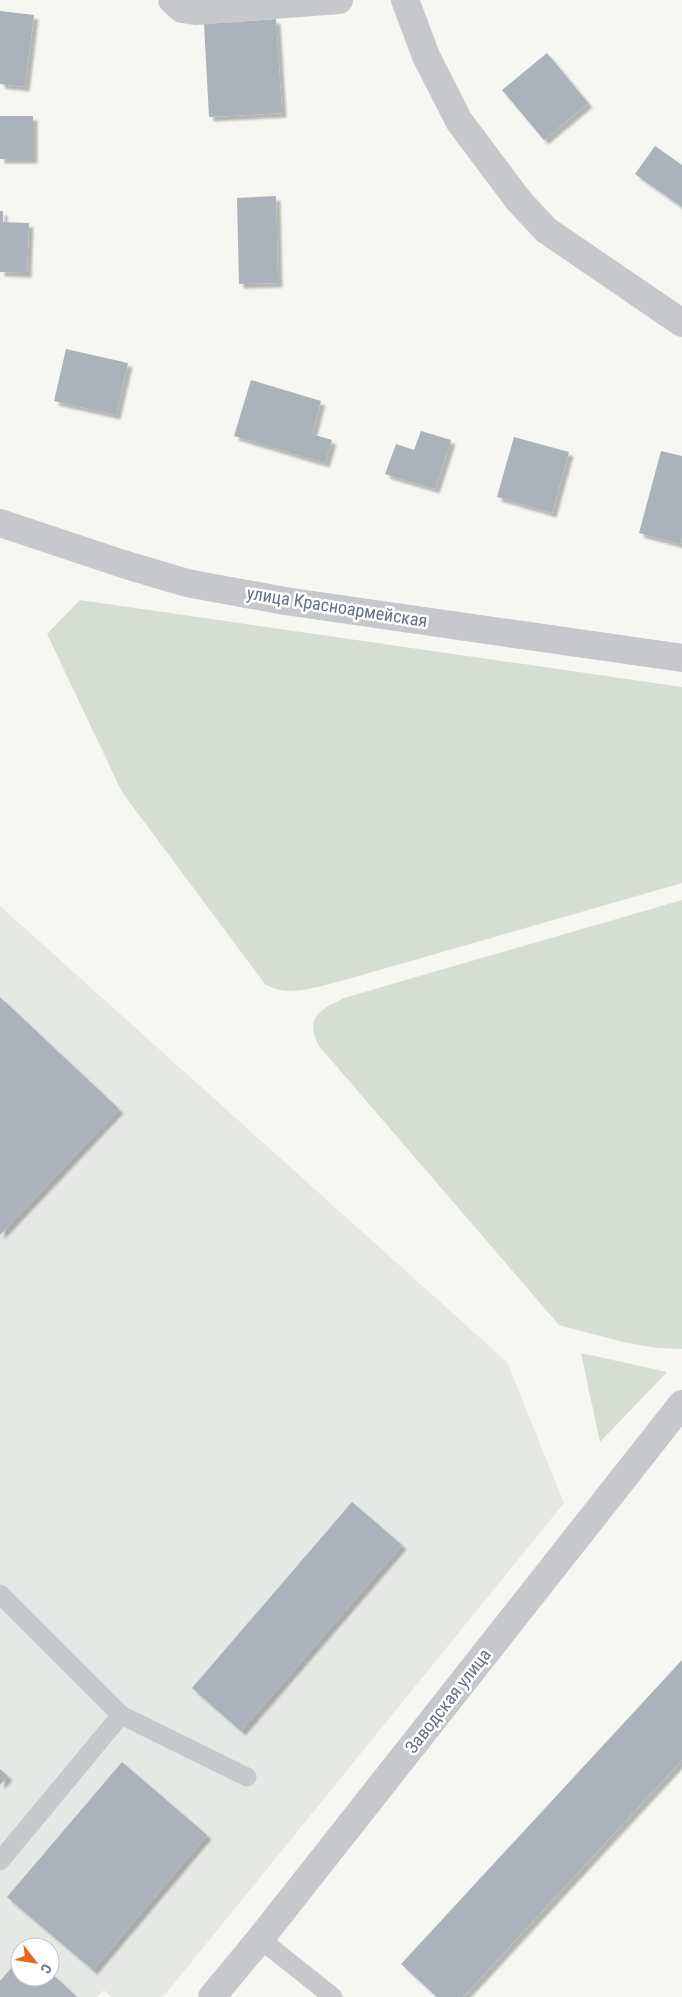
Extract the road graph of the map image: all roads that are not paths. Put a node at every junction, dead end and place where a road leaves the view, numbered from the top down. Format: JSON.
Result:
{"nodes":[{"id":1,"x":172,"y":0,"type":"edge"},
{"id":2,"x":339,"y":0,"type":"edge"},
{"id":3,"x":405,"y":0,"type":"edge"},
{"id":4,"x":682,"y":323,"type":"edge"},
{"id":5,"x":0,"y":523,"type":"edge"},
{"id":6,"x":682,"y":658,"type":"edge"},
{"id":7,"x":682,"y":1404,"type":"edge"},
{"id":8,"x":0,"y":1594,"type":"edge"},
{"id":9,"x":121,"y":1715,"type":"junction"},
{"id":10,"x":247,"y":1777,"type":"dead end"},
{"id":11,"x":0,"y":1861,"type":"edge"},
{"id":12,"x":260,"y":1940,"type":"junction"},
{"id":13,"x":212,"y":1997,"type":"edge"},
{"id":14,"x":332,"y":1997,"type":"edge"}],
"edges":[{"from":1,"to":2,"type":"street"},
{"from":3,"to":4,"type":"street"},
{"from":5,"to":6,"type":"street","name":"улица Красноармейская"},
{"from":7,"to":12,"type":"street","name":"Заводская улица"},
{"from":8,"to":9,"type":"lane"},
{"from":9,"to":10,"type":"lane"},
{"from":9,"to":11,"type":"lane"},
{"from":12,"to":13,"type":"street","name":"Заводская улица"},
{"from":12,"to":14,"type":"lane"}]}
